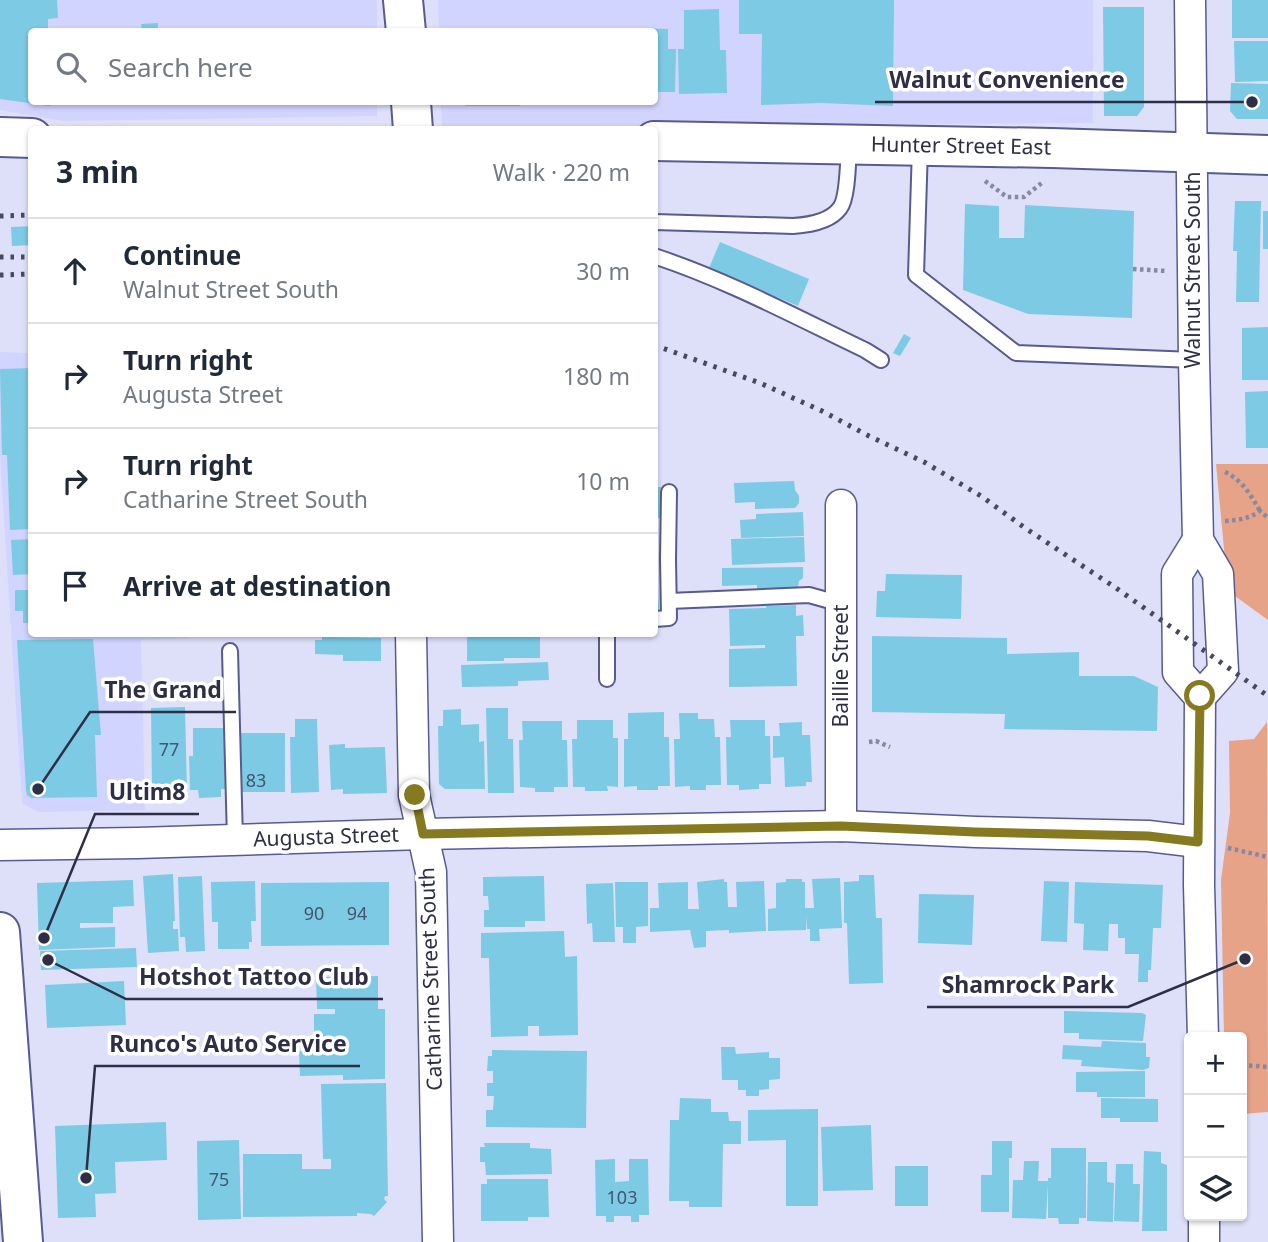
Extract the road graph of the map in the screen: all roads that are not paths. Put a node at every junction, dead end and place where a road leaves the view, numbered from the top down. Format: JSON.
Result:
{"nodes":[{"id":1,"x":403,"y":0,"type":"edge"},
{"id":2,"x":1191,"y":0,"type":"edge"},
{"id":3,"x":406,"y":28,"type":"edge"},
{"id":4,"x":411,"y":105,"type":"edge"},
{"id":5,"x":413,"y":126,"type":"edge"},
{"id":6,"x":0,"y":137,"type":"edge"},
{"id":7,"x":28,"y":138,"type":"edge"},
{"id":8,"x":658,"y":141,"type":"edge"},
{"id":9,"x":849,"y":144,"type":"junction"},
{"id":10,"x":920,"y":145,"type":"junction"},
{"id":11,"x":1192,"y":152,"type":"junction"},
{"id":12,"x":1268,"y":155,"type":"edge"},
{"id":13,"x":658,"y":222,"type":"edge"},
{"id":14,"x":658,"y":257,"type":"edge"},
{"id":15,"x":881,"y":360,"type":"dead end"},
{"id":16,"x":1194,"y":360,"type":"junction"},
{"id":17,"x":669,"y":492,"type":"dead end"},
{"id":18,"x":841,"y":505,"type":"dead end"},
{"id":19,"x":1198,"y":532,"type":"junction"},
{"id":20,"x":669,"y":600,"type":"junction"},
{"id":21,"x":841,"y":604,"type":"junction"},
{"id":22,"x":658,"y":619,"type":"edge"},
{"id":23,"x":411,"y":637,"type":"edge"},
{"id":24,"x":607,"y":637,"type":"edge"},
{"id":25,"x":230,"y":652,"type":"dead end"},
{"id":26,"x":607,"y":679,"type":"dead end"},
{"id":27,"x":1200,"y":696,"type":"junction"},
{"id":28,"x":841,"y":826,"type":"junction"},
{"id":29,"x":423,"y":834,"type":"junction"},
{"id":30,"x":235,"y":840,"type":"junction"},
{"id":31,"x":1198,"y":842,"type":"junction"},
{"id":32,"x":0,"y":845,"type":"edge"},
{"id":33,"x":0,"y":932,"type":"edge"},
{"id":34,"x":1203,"y":1032,"type":"edge"},
{"id":35,"x":1204,"y":1221,"type":"edge"},
{"id":36,"x":23,"y":1242,"type":"edge"},
{"id":37,"x":438,"y":1242,"type":"edge"},
{"id":38,"x":1204,"y":1242,"type":"edge"}],
"edges":[{"from":1,"to":3,"type":"street"},
{"from":2,"to":11,"type":"street","name":"Walnut Street South"},
{"from":4,"to":5,"type":"street"},
{"from":6,"to":7,"type":"street"},
{"from":8,"to":9,"type":"street","name":"Hunter Street East"},
{"from":9,"to":10,"type":"street","name":"Hunter Street East"},
{"from":9,"to":13,"type":"lane"},
{"from":10,"to":11,"type":"street","name":"Hunter Street East"},
{"from":10,"to":16,"type":"lane"},
{"from":11,"to":12,"type":"street","name":"Hunter Street East"},
{"from":11,"to":16,"type":"street","name":"Walnut Street South"},
{"from":14,"to":15,"type":"lane"},
{"from":16,"to":19,"type":"street","name":"Walnut Street South"},
{"from":17,"to":20,"type":"lane"},
{"from":18,"to":21,"type":"street","name":"Baillie Street"},
{"from":19,"to":27,"type":"street"},
{"from":19,"to":27,"type":"street"},
{"from":20,"to":21,"type":"lane"},
{"from":20,"to":22,"type":"lane"},
{"from":21,"to":28,"type":"street","name":"Baillie Street"},
{"from":23,"to":29,"type":"street","name":"Catharine Street South"},
{"from":24,"to":26,"type":"lane"},
{"from":25,"to":30,"type":"lane"},
{"from":27,"to":31,"type":"street"},
{"from":28,"to":29,"type":"street","name":"Augusta Street"},
{"from":28,"to":31,"type":"street","name":"Augusta Street"},
{"from":29,"to":30,"type":"street","name":"Augusta Street"},
{"from":29,"to":37,"type":"street","name":"Catharine Street South"},
{"from":30,"to":32,"type":"street","name":"Augusta Street"},
{"from":31,"to":34,"type":"street"},
{"from":33,"to":36,"type":"street"},
{"from":35,"to":38,"type":"street"}]}
